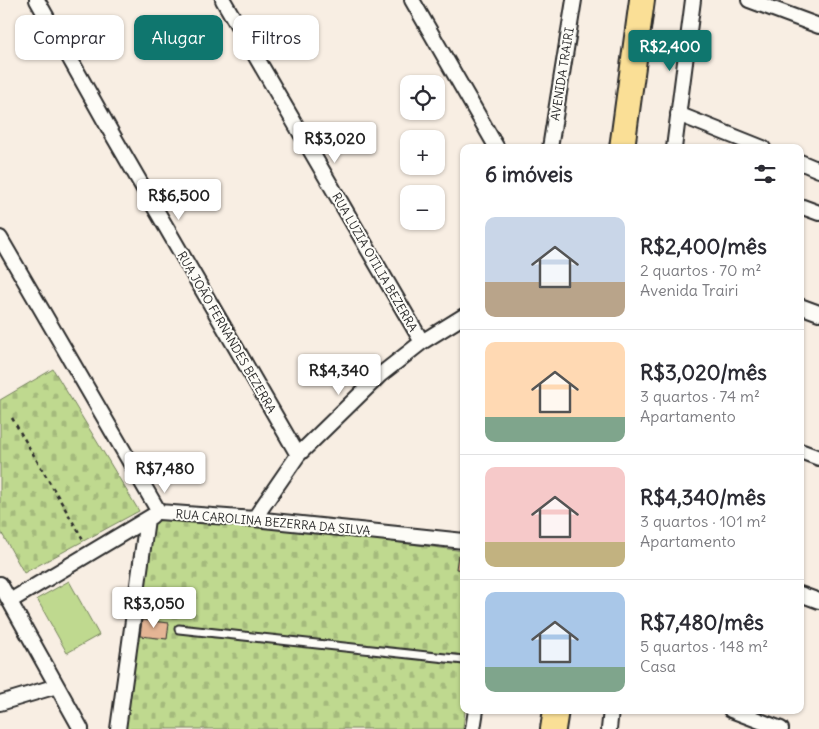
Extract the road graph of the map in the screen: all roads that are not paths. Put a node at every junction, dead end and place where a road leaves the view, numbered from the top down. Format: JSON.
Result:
{"nodes":[{"id":1,"x":37,"y":0,"type":"edge"},
{"id":2,"x":222,"y":0,"type":"edge"},
{"id":3,"x":412,"y":0,"type":"edge"},
{"id":4,"x":574,"y":0,"type":"edge"},
{"id":5,"x":642,"y":0,"type":"edge"},
{"id":6,"x":692,"y":0,"type":"edge"},
{"id":7,"x":749,"y":0,"type":"edge"},
{"id":8,"x":819,"y":26,"type":"edge"},
{"id":9,"x":678,"y":114,"type":"junction"},
{"id":10,"x":495,"y":144,"type":"edge"},
{"id":11,"x":551,"y":144,"type":"edge"},
{"id":12,"x":623,"y":144,"type":"edge"},
{"id":13,"x":674,"y":144,"type":"edge"},
{"id":14,"x":753,"y":144,"type":"edge"},
{"id":15,"x":804,"y":164,"type":"edge"},
{"id":16,"x":819,"y":170,"type":"edge"},
{"id":17,"x":804,"y":207,"type":"edge"},
{"id":18,"x":819,"y":213,"type":"edge"},
{"id":19,"x":0,"y":238,"type":"edge"},
{"id":20,"x":804,"y":307,"type":"edge"},
{"id":21,"x":819,"y":313,"type":"edge"},
{"id":22,"x":460,"y":318,"type":"edge"},
{"id":23,"x":422,"y":342,"type":"junction"},
{"id":24,"x":804,"y":452,"type":"edge"},
{"id":25,"x":298,"y":455,"type":"junction"},
{"id":26,"x":819,"y":458,"type":"edge"},
{"id":27,"x":153,"y":515,"type":"junction"},
{"id":28,"x":254,"y":519,"type":"junction"},
{"id":29,"x":460,"y":541,"type":"edge"},
{"id":30,"x":0,"y":584,"type":"edge"},
{"id":31,"x":804,"y":595,"type":"edge"},
{"id":32,"x":10,"y":601,"type":"junction"},
{"id":33,"x":819,"y":601,"type":"edge"},
{"id":34,"x":179,"y":628,"type":"dead end"},
{"id":35,"x":460,"y":660,"type":"edge"},
{"id":36,"x":57,"y":686,"type":"junction"},
{"id":37,"x":0,"y":703,"type":"edge"},
{"id":38,"x":475,"y":714,"type":"edge"},
{"id":39,"x":555,"y":714,"type":"edge"},
{"id":40,"x":611,"y":714,"type":"edge"},
{"id":41,"x":742,"y":714,"type":"edge"},
{"id":42,"x":81,"y":729,"type":"edge"},
{"id":43,"x":118,"y":729,"type":"edge"},
{"id":44,"x":473,"y":729,"type":"edge"},
{"id":45,"x":553,"y":729,"type":"edge"},
{"id":46,"x":609,"y":729,"type":"edge"},
{"id":47,"x":781,"y":729,"type":"edge"}],
"edges":[{"from":1,"to":25,"type":"street","name":"RUA JOÃO FERNANDES BEZERRA"},
{"from":2,"to":23,"type":"street","name":"RUA LUZIA OTILIA BEZERRA"},
{"from":3,"to":10,"type":"street"},
{"from":4,"to":11,"type":"street","name":"AVENIDA TRAIRI"},
{"from":5,"to":12,"type":"highway"},
{"from":6,"to":9,"type":"street"},
{"from":7,"to":8,"type":"street"},
{"from":9,"to":13,"type":"street"},
{"from":9,"to":14,"type":"street"},
{"from":15,"to":16,"type":"street"},
{"from":17,"to":18,"type":"street"},
{"from":19,"to":27,"type":"street","name":"RUA CAROLINA BEZERRA DA SILVA"},
{"from":20,"to":21,"type":"street"},
{"from":22,"to":23,"type":"street"},
{"from":23,"to":25,"type":"street"},
{"from":24,"to":26,"type":"street"},
{"from":25,"to":28,"type":"street"},
{"from":27,"to":28,"type":"street","name":"RUA CAROLINA BEZERRA DA SILVA"},
{"from":27,"to":32,"type":"street"},
{"from":27,"to":43,"type":"street"},
{"from":28,"to":29,"type":"street","name":"RUA CAROLINA BEZERRA DA SILVA"},
{"from":30,"to":32,"type":"street"},
{"from":31,"to":33,"type":"street"},
{"from":32,"to":36,"type":"street"},
{"from":34,"to":35,"type":"lane"},
{"from":36,"to":37,"type":"street"},
{"from":36,"to":42,"type":"street"},
{"from":38,"to":44,"type":"street"},
{"from":39,"to":45,"type":"highway"},
{"from":40,"to":46,"type":"street"},
{"from":41,"to":47,"type":"street"}]}
